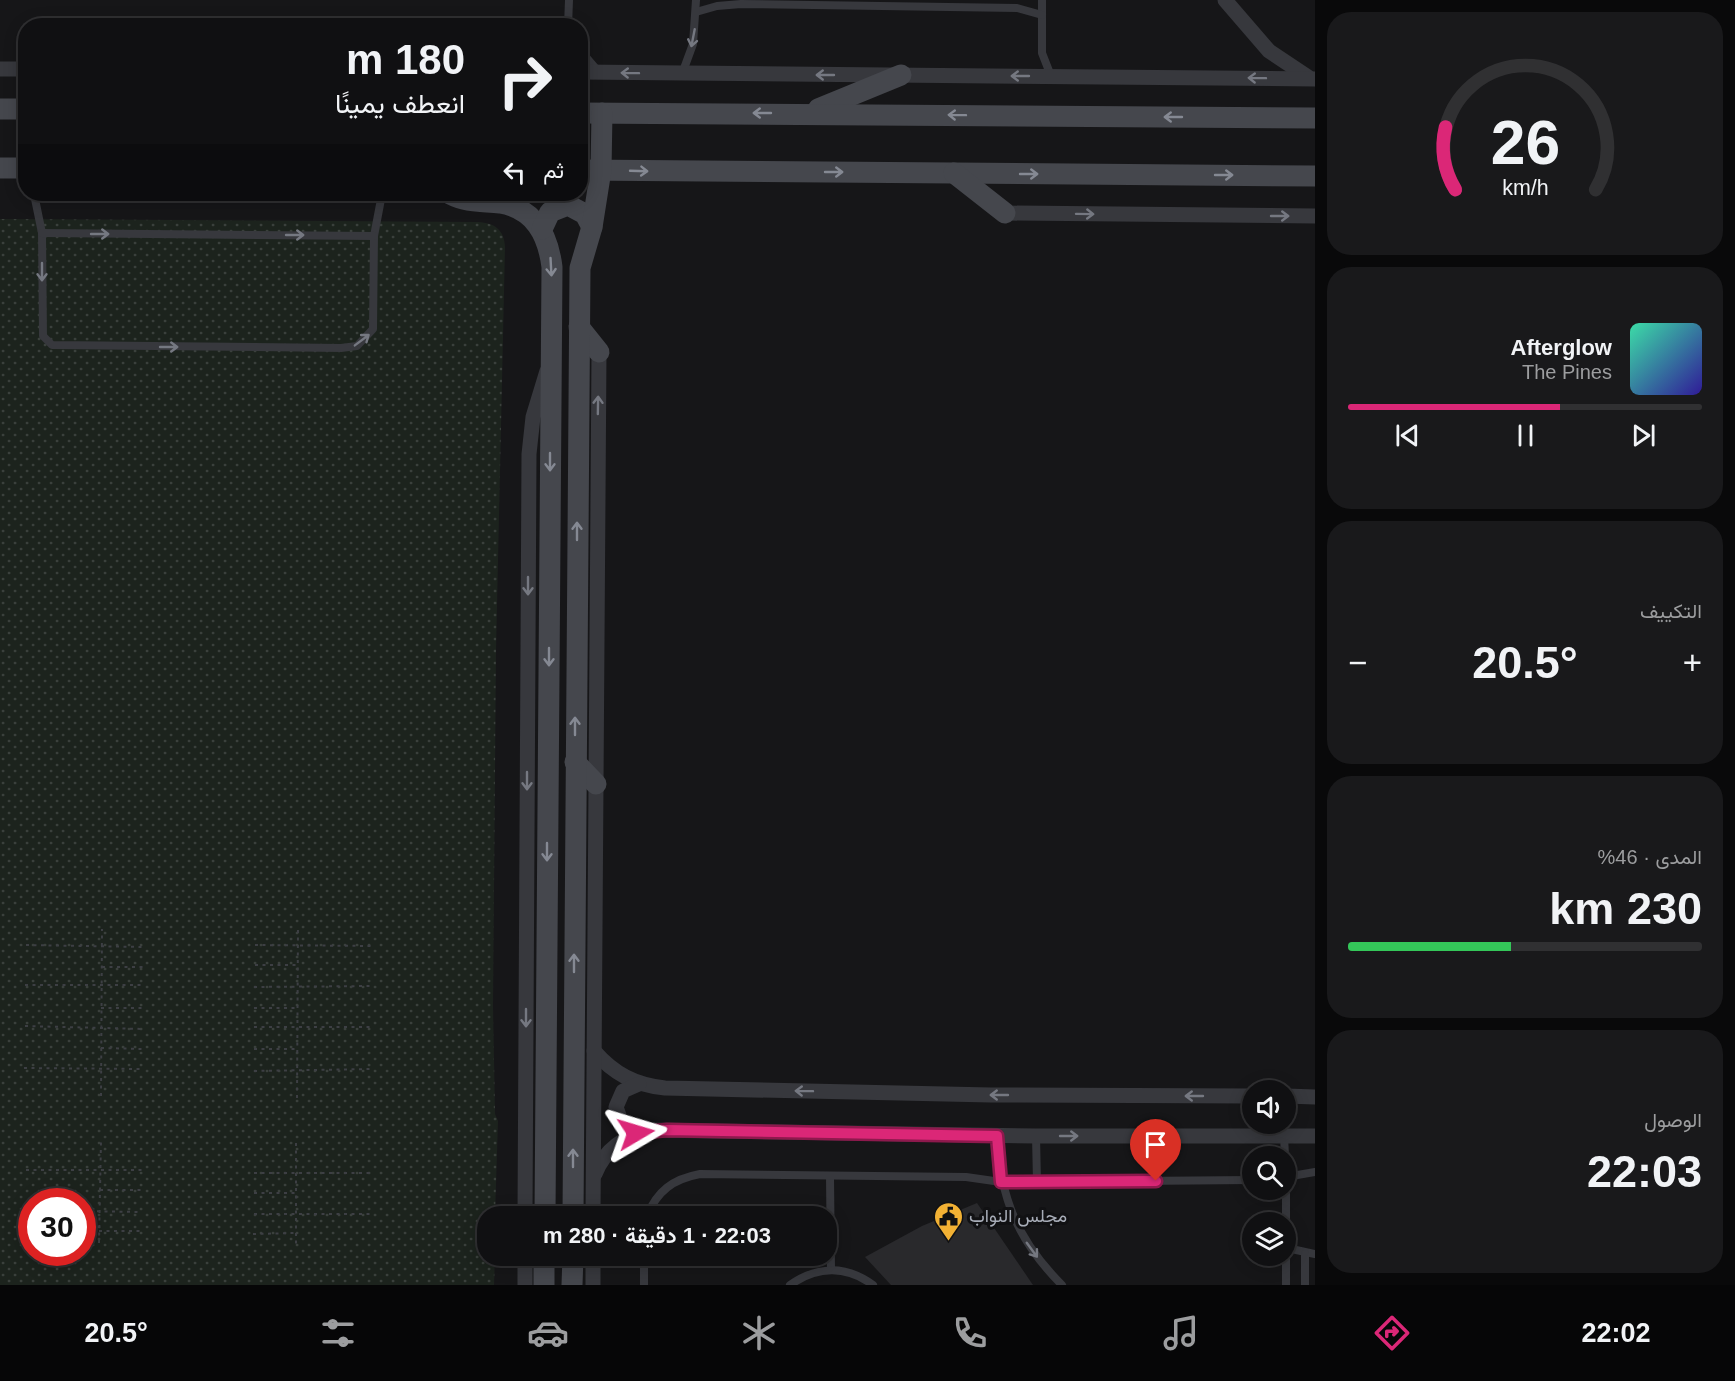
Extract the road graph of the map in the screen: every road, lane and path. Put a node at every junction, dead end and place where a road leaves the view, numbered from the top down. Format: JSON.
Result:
{"nodes":[{"id":1,"x":569,"y":0,"type":"edge"},
{"id":2,"x":696,"y":0,"type":"edge"},
{"id":3,"x":1042,"y":0,"type":"edge"},
{"id":4,"x":1225,"y":0,"type":"edge"},
{"id":5,"x":696,"y":12,"type":"junction"},
{"id":6,"x":1042,"y":15,"type":"junction"},
{"id":7,"x":569,"y":18,"type":"edge"},
{"id":8,"x":588,"y":59,"type":"edge"},
{"id":9,"x":0,"y":69,"type":"edge"},
{"id":10,"x":18,"y":69,"type":"edge"},
{"id":11,"x":588,"y":72,"type":"edge"},
{"id":12,"x":599,"y":72,"type":"junction"},
{"id":13,"x":682,"y":74,"type":"junction"},
{"id":14,"x":901,"y":75,"type":"junction"},
{"id":15,"x":1051,"y":76,"type":"junction"},
{"id":16,"x":1313,"y":79,"type":"edge"},
{"id":17,"x":0,"y":109,"type":"edge"},
{"id":18,"x":18,"y":109,"type":"edge"},
{"id":19,"x":588,"y":113,"type":"edge"},
{"id":20,"x":808,"y":113,"type":"junction"},
{"id":21,"x":602,"y":114,"type":"junction"},
{"id":22,"x":1315,"y":118,"type":"edge"},
{"id":23,"x":0,"y":169,"type":"edge"},
{"id":24,"x":18,"y":169,"type":"edge"},
{"id":25,"x":591,"y":170,"type":"edge"},
{"id":26,"x":954,"y":173,"type":"junction"},
{"id":27,"x":1315,"y":176,"type":"edge"},
{"id":28,"x":35,"y":201,"type":"edge"},
{"id":29,"x":381,"y":201,"type":"edge"},
{"id":30,"x":471,"y":201,"type":"edge"},
{"id":31,"x":1005,"y":213,"type":"joint"},
{"id":32,"x":1315,"y":216,"type":"edge"},
{"id":33,"x":592,"y":227,"type":"junction"},
{"id":34,"x":542,"y":229,"type":"junction"},
{"id":35,"x":42,"y":233,"type":"junction"},
{"id":36,"x":374,"y":236,"type":"junction"},
{"id":37,"x":579,"y":327,"type":"junction"},
{"id":38,"x":599,"y":352,"type":"joint"},
{"id":39,"x":551,"y":363,"type":"junction"},
{"id":40,"x":575,"y":762,"type":"junction"},
{"id":41,"x":596,"y":784,"type":"junction"},
{"id":42,"x":298,"y":928,"type":"dead end"},
{"id":43,"x":102,"y":929,"type":"dead end"},
{"id":44,"x":26,"y":945,"type":"dead end"},
{"id":45,"x":255,"y":945,"type":"dead end"},
{"id":46,"x":298,"y":945,"type":"junction"},
{"id":47,"x":102,"y":946,"type":"junction"},
{"id":48,"x":372,"y":946,"type":"dead end"},
{"id":49,"x":144,"y":947,"type":"dead end"},
{"id":50,"x":255,"y":965,"type":"dead end"},
{"id":51,"x":298,"y":965,"type":"junction"},
{"id":52,"x":102,"y":967,"type":"junction"},
{"id":53,"x":144,"y":967,"type":"dead end"},
{"id":54,"x":25,"y":985,"type":"dead end"},
{"id":55,"x":102,"y":985,"type":"junction"},
{"id":56,"x":144,"y":985,"type":"dead end"},
{"id":57,"x":298,"y":986,"type":"junction"},
{"id":58,"x":372,"y":986,"type":"dead end"},
{"id":59,"x":255,"y":987,"type":"dead end"},
{"id":60,"x":101,"y":1008,"type":"junction"},
{"id":61,"x":144,"y":1008,"type":"dead end"},
{"id":62,"x":255,"y":1008,"type":"dead end"},
{"id":63,"x":298,"y":1008,"type":"junction"},
{"id":64,"x":25,"y":1026,"type":"dead end"},
{"id":65,"x":254,"y":1027,"type":"dead end"},
{"id":66,"x":298,"y":1027,"type":"junction"},
{"id":67,"x":372,"y":1027,"type":"dead end"},
{"id":68,"x":101,"y":1028,"type":"junction"},
{"id":69,"x":143,"y":1029,"type":"dead end"},
{"id":70,"x":101,"y":1047,"type":"junction"},
{"id":71,"x":143,"y":1049,"type":"dead end"},
{"id":72,"x":254,"y":1049,"type":"dead end"},
{"id":73,"x":297,"y":1049,"type":"junction"},
{"id":74,"x":594,"y":1051,"type":"junction"},
{"id":75,"x":24,"y":1068,"type":"dead end"},
{"id":76,"x":101,"y":1069,"type":"junction"},
{"id":77,"x":143,"y":1069,"type":"dead end"},
{"id":78,"x":372,"y":1069,"type":"dead end"},
{"id":79,"x":297,"y":1070,"type":"junction"},
{"id":80,"x":254,"y":1071,"type":"dead end"},
{"id":81,"x":639,"y":1084,"type":"junction"},
{"id":82,"x":101,"y":1096,"type":"dead end"},
{"id":83,"x":1242,"y":1096,"type":"edge"},
{"id":84,"x":1296,"y":1096,"type":"edge"},
{"id":85,"x":1315,"y":1097,"type":"edge"},
{"id":86,"x":297,"y":1098,"type":"dead end"},
{"id":87,"x":636,"y":1133,"type":"junction"},
{"id":88,"x":997,"y":1136,"type":"junction"},
{"id":89,"x":1036,"y":1136,"type":"junction"},
{"id":90,"x":1315,"y":1136,"type":"edge"},
{"id":91,"x":1284,"y":1137,"type":"junction"},
{"id":92,"x":101,"y":1140,"type":"dead end"},
{"id":93,"x":296,"y":1143,"type":"dead end"},
{"id":94,"x":1284,"y":1146,"type":"edge"},
{"id":95,"x":26,"y":1170,"type":"dead end"},
{"id":96,"x":100,"y":1170,"type":"junction"},
{"id":97,"x":142,"y":1170,"type":"dead end"},
{"id":98,"x":1315,"y":1172,"type":"edge"},
{"id":99,"x":254,"y":1173,"type":"dead end"},
{"id":100,"x":296,"y":1173,"type":"junction"},
{"id":101,"x":372,"y":1173,"type":"dead end"},
{"id":102,"x":830,"y":1177,"type":"junction"},
{"id":103,"x":1296,"y":1177,"type":"edge"},
{"id":104,"x":593,"y":1180,"type":"junction"},
{"id":105,"x":1242,"y":1180,"type":"edge"},
{"id":106,"x":1001,"y":1182,"type":"junction"},
{"id":107,"x":1037,"y":1182,"type":"junction"},
{"id":108,"x":100,"y":1190,"type":"junction"},
{"id":109,"x":141,"y":1190,"type":"dead end"},
{"id":110,"x":254,"y":1193,"type":"dead end"},
{"id":111,"x":296,"y":1193,"type":"junction"},
{"id":112,"x":525,"y":1206,"type":"edge"},
{"id":113,"x":544,"y":1206,"type":"edge"},
{"id":114,"x":573,"y":1206,"type":"edge"},
{"id":115,"x":593,"y":1206,"type":"edge"},
{"id":116,"x":653,"y":1206,"type":"edge"},
{"id":117,"x":96,"y":1212,"type":"edge"},
{"id":118,"x":100,"y":1212,"type":"junction"},
{"id":119,"x":140,"y":1212,"type":"dead end"},
{"id":120,"x":254,"y":1214,"type":"dead end"},
{"id":121,"x":296,"y":1214,"type":"junction"},
{"id":122,"x":371,"y":1214,"type":"dead end"},
{"id":123,"x":99,"y":1231,"type":"junction"},
{"id":124,"x":140,"y":1231,"type":"dead end"},
{"id":125,"x":296,"y":1233,"type":"junction"},
{"id":126,"x":253,"y":1234,"type":"dead end"},
{"id":127,"x":99,"y":1243,"type":"dead end"},
{"id":128,"x":296,"y":1246,"type":"dead end"},
{"id":129,"x":1296,"y":1251,"type":"edge"},
{"id":130,"x":1305,"y":1254,"type":"junction"},
{"id":131,"x":1315,"y":1254,"type":"edge"},
{"id":132,"x":525,"y":1266,"type":"edge"},
{"id":133,"x":544,"y":1266,"type":"edge"},
{"id":134,"x":573,"y":1266,"type":"edge"},
{"id":135,"x":593,"y":1266,"type":"edge"},
{"id":136,"x":644,"y":1266,"type":"edge"},
{"id":137,"x":1287,"y":1266,"type":"edge"},
{"id":138,"x":831,"y":1269,"type":"junction"},
{"id":139,"x":525,"y":1285,"type":"edge"},
{"id":140,"x":544,"y":1285,"type":"edge"},
{"id":141,"x":572,"y":1285,"type":"edge"},
{"id":142,"x":593,"y":1285,"type":"edge"},
{"id":143,"x":644,"y":1285,"type":"edge"},
{"id":144,"x":790,"y":1285,"type":"edge"},
{"id":145,"x":873,"y":1285,"type":"edge"},
{"id":146,"x":1062,"y":1285,"type":"edge"},
{"id":147,"x":1286,"y":1285,"type":"edge"},
{"id":148,"x":1305,"y":1285,"type":"edge"}],
"edges":[{"from":1,"to":7,"type":"lane"},
{"from":2,"to":5,"type":"lane"},
{"from":3,"to":6,"type":"lane"},
{"from":4,"to":16,"type":"street"},
{"from":5,"to":6,"type":"lane"},
{"from":5,"to":13,"type":"lane","one_way":true},
{"from":6,"to":15,"type":"lane"},
{"from":8,"to":12,"type":"lane"},
{"from":9,"to":10,"type":"street"},
{"from":11,"to":12,"type":"street"},
{"from":13,"to":12,"type":"street","one_way":true},
{"from":14,"to":13,"type":"street","one_way":true},
{"from":15,"to":14,"type":"street","one_way":true},
{"from":14,"to":20,"type":"street"},
{"from":16,"to":15,"type":"street","one_way":true},
{"from":17,"to":18,"type":"street"},
{"from":19,"to":21,"type":"street"},
{"from":20,"to":21,"type":"street","one_way":true},
{"from":22,"to":20,"type":"street","one_way":true},
{"from":21,"to":25,"type":"street"},
{"from":23,"to":24,"type":"street"},
{"from":25,"to":26,"type":"street","one_way":true},
{"from":25,"to":33,"type":"street"},
{"from":26,"to":27,"type":"street","one_way":true},
{"from":26,"to":31,"type":"street"},
{"from":28,"to":35,"type":"lane"},
{"from":29,"to":36,"type":"lane"},
{"from":30,"to":34,"type":"street"},
{"from":31,"to":32,"type":"street","one_way":true},
{"from":33,"to":34,"type":"street"},
{"from":33,"to":37,"type":"street"},
{"from":34,"to":39,"type":"street","one_way":true},
{"from":35,"to":36,"type":"lane","one_way":true},
{"from":35,"to":36,"type":"lane","one_way":true},
{"from":37,"to":38,"type":"street"},
{"from":40,"to":37,"type":"street","one_way":true},
{"from":41,"to":38,"type":"street","one_way":true},
{"from":39,"to":112,"type":"street","one_way":true},
{"from":39,"to":113,"type":"street","one_way":true},
{"from":40,"to":41,"type":"street"},
{"from":114,"to":40,"type":"street","one_way":true},
{"from":41,"to":74,"type":"street"},
{"from":42,"to":46,"type":"path"},
{"from":43,"to":47,"type":"path"},
{"from":44,"to":47,"type":"path"},
{"from":45,"to":46,"type":"path"},
{"from":46,"to":48,"type":"path"},
{"from":46,"to":51,"type":"path"},
{"from":47,"to":49,"type":"path"},
{"from":47,"to":52,"type":"path"},
{"from":50,"to":51,"type":"path"},
{"from":51,"to":57,"type":"path"},
{"from":52,"to":53,"type":"path"},
{"from":52,"to":55,"type":"path"},
{"from":54,"to":55,"type":"path"},
{"from":55,"to":56,"type":"path"},
{"from":55,"to":60,"type":"path"},
{"from":57,"to":58,"type":"path"},
{"from":57,"to":59,"type":"path"},
{"from":57,"to":63,"type":"path"},
{"from":60,"to":61,"type":"path"},
{"from":60,"to":68,"type":"path"},
{"from":62,"to":63,"type":"path"},
{"from":63,"to":66,"type":"path"},
{"from":64,"to":68,"type":"path"},
{"from":65,"to":66,"type":"path"},
{"from":66,"to":67,"type":"path"},
{"from":66,"to":73,"type":"path"},
{"from":68,"to":69,"type":"path"},
{"from":68,"to":70,"type":"path"},
{"from":70,"to":71,"type":"path"},
{"from":70,"to":76,"type":"path"},
{"from":72,"to":73,"type":"path"},
{"from":73,"to":79,"type":"path"},
{"from":74,"to":81,"type":"street"},
{"from":74,"to":104,"type":"street"},
{"from":75,"to":76,"type":"path"},
{"from":76,"to":77,"type":"path"},
{"from":76,"to":82,"type":"path"},
{"from":78,"to":79,"type":"path"},
{"from":79,"to":80,"type":"path"},
{"from":79,"to":86,"type":"path"},
{"from":83,"to":81,"type":"street","one_way":true},
{"from":81,"to":87,"type":"street"},
{"from":84,"to":85,"type":"street"},
{"from":87,"to":88,"type":"street"},
{"from":87,"to":104,"type":"street"},
{"from":88,"to":89,"type":"street"},
{"from":88,"to":106,"type":"lane"},
{"from":89,"to":91,"type":"street","one_way":true},
{"from":89,"to":107,"type":"lane"},
{"from":90,"to":91,"type":"street"},
{"from":91,"to":94,"type":"lane"},
{"from":92,"to":96,"type":"path"},
{"from":93,"to":100,"type":"path"},
{"from":95,"to":96,"type":"path"},
{"from":96,"to":97,"type":"path"},
{"from":96,"to":108,"type":"path"},
{"from":98,"to":103,"type":"lane"},
{"from":99,"to":100,"type":"path"},
{"from":100,"to":101,"type":"path"},
{"from":100,"to":111,"type":"path"},
{"from":102,"to":106,"type":"lane"},
{"from":102,"to":116,"type":"lane"},
{"from":102,"to":138,"type":"lane"},
{"from":104,"to":115,"type":"street"},
{"from":105,"to":107,"type":"lane"},
{"from":106,"to":107,"type":"lane"},
{"from":106,"to":146,"type":"lane","one_way":true},
{"from":108,"to":109,"type":"path"},
{"from":108,"to":118,"type":"path"},
{"from":110,"to":111,"type":"path"},
{"from":111,"to":121,"type":"path"},
{"from":117,"to":118,"type":"path"},
{"from":118,"to":119,"type":"path"},
{"from":118,"to":123,"type":"path"},
{"from":120,"to":121,"type":"path"},
{"from":121,"to":122,"type":"path"},
{"from":121,"to":125,"type":"path"},
{"from":123,"to":124,"type":"path"},
{"from":123,"to":127,"type":"path"},
{"from":125,"to":126,"type":"path"},
{"from":125,"to":128,"type":"path"},
{"from":129,"to":130,"type":"lane"},
{"from":130,"to":131,"type":"lane"},
{"from":130,"to":148,"type":"lane"},
{"from":132,"to":139,"type":"street"},
{"from":133,"to":140,"type":"street"},
{"from":134,"to":141,"type":"street"},
{"from":135,"to":142,"type":"street"},
{"from":136,"to":143,"type":"lane"},
{"from":137,"to":147,"type":"lane"},
{"from":138,"to":144,"type":"lane"},
{"from":138,"to":145,"type":"lane"}]}
